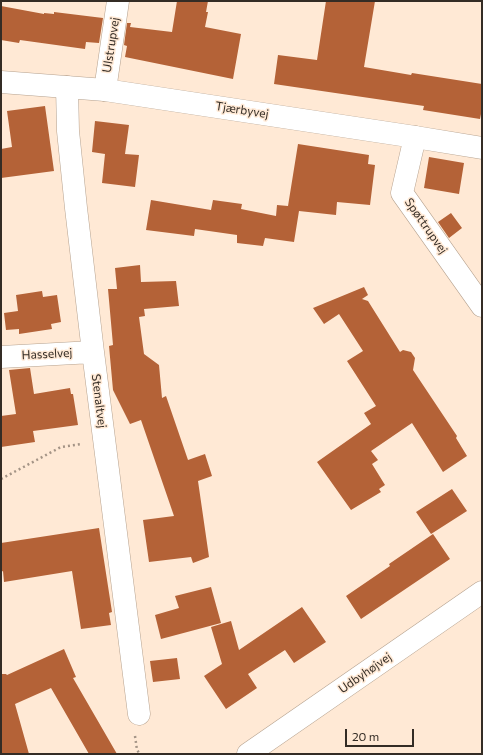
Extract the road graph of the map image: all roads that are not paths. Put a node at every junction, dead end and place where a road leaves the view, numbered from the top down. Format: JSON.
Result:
{"nodes":[{"id":1,"x":118,"y":1,"type":"edge"},
{"id":2,"x":1,"y":82,"type":"edge"},
{"id":3,"x":66,"y":87,"type":"junction"},
{"id":4,"x":105,"y":90,"type":"junction"},
{"id":5,"x":415,"y":137,"type":"junction"},
{"id":6,"x":482,"y":148,"type":"edge"},
{"id":7,"x":482,"y":306,"type":"edge"},
{"id":8,"x":93,"y":352,"type":"junction"},
{"id":9,"x":1,"y":356,"type":"edge"},
{"id":10,"x":482,"y":592,"type":"edge"},
{"id":11,"x":139,"y":714,"type":"dead end"},
{"id":12,"x":248,"y":754,"type":"edge"}],
"edges":[{"from":1,"to":4,"type":"street","name":"Ulstrupvej"},
{"from":2,"to":3,"type":"street","name":"Tjærbyvej"},
{"from":3,"to":4,"type":"street","name":"Tjærbyvej"},
{"from":3,"to":8,"type":"street","name":"Stenaltvej"},
{"from":4,"to":5,"type":"street","name":"Tjærbyvej"},
{"from":5,"to":6,"type":"street","name":"Tjærbyvej"},
{"from":5,"to":7,"type":"street","name":"Spøttrupvej"},
{"from":8,"to":9,"type":"street","name":"Hasselvej"},
{"from":8,"to":11,"type":"street","name":"Stenaltvej"},
{"from":10,"to":12,"type":"street","name":"Udbyhøjvej"}]}
